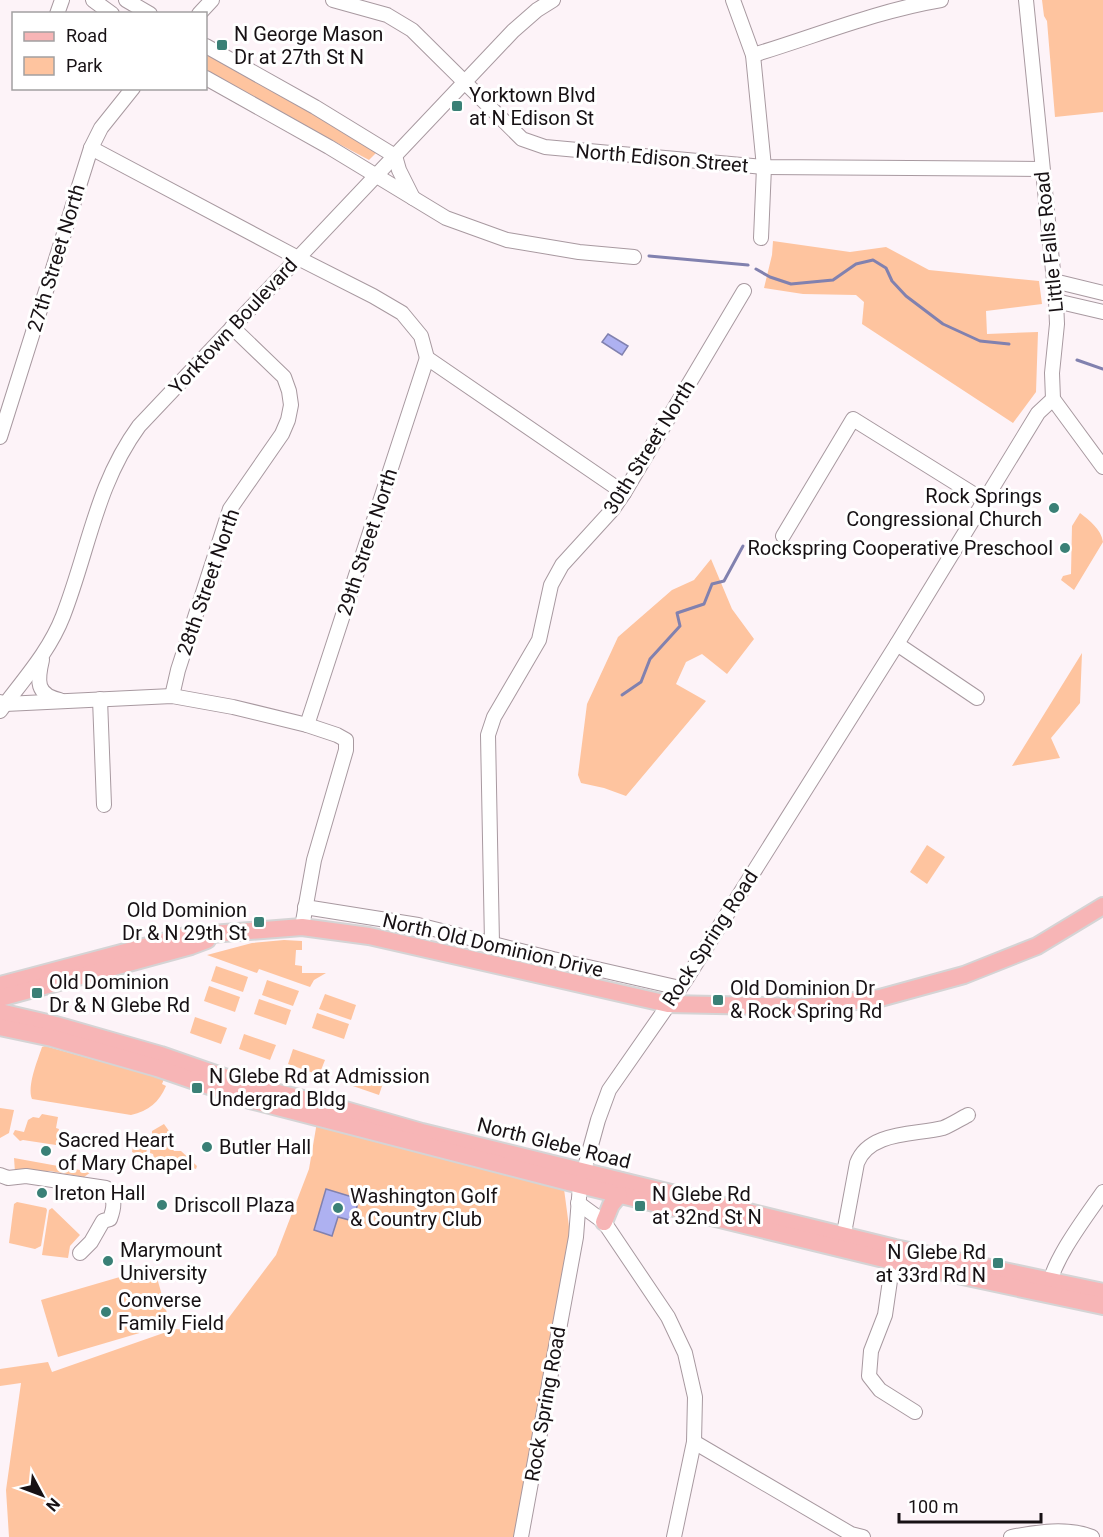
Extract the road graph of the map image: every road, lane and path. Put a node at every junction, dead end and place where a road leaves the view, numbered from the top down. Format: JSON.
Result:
{"nodes":[{"id":1,"x":93,"y":0,"type":"edge"},
{"id":2,"x":126,"y":0,"type":"edge"},
{"id":3,"x":212,"y":0,"type":"edge"},
{"id":4,"x":333,"y":0,"type":"edge"},
{"id":5,"x":553,"y":0,"type":"edge"},
{"id":6,"x":733,"y":0,"type":"edge"},
{"id":7,"x":941,"y":0,"type":"edge"},
{"id":8,"x":1026,"y":0,"type":"edge"},
{"id":9,"x":363,"y":4,"type":"edge"},
{"id":10,"x":534,"y":5,"type":"edge"},
{"id":11,"x":109,"y":12,"type":"edge"},
{"id":12,"x":147,"y":12,"type":"edge"},
{"id":13,"x":201,"y":12,"type":"edge"},
{"id":14,"x":207,"y":47,"type":"edge"},
{"id":15,"x":753,"y":55,"type":"junction"},
{"id":16,"x":207,"y":79,"type":"edge"},
{"id":17,"x":465,"y":82,"type":"junction"},
{"id":18,"x":131,"y":90,"type":"edge"},
{"id":19,"x":91,"y":148,"type":"junction"},
{"id":20,"x":395,"y":156,"type":"junction"},
{"id":21,"x":764,"y":167,"type":"junction"},
{"id":22,"x":1042,"y":169,"type":"junction"},
{"id":23,"x":376,"y":176,"type":"junction"},
{"id":24,"x":413,"y":198,"type":"junction"},
{"id":25,"x":761,"y":238,"type":"dead end"},
{"id":26,"x":634,"y":257,"type":"dead end"},
{"id":27,"x":297,"y":258,"type":"junction"},
{"id":28,"x":1054,"y":282,"type":"junction"},
{"id":29,"x":744,"y":291,"type":"dead end"},
{"id":30,"x":1103,"y":293,"type":"edge"},
{"id":31,"x":1056,"y":301,"type":"junction"},
{"id":32,"x":1103,"y":312,"type":"edge"},
{"id":33,"x":232,"y":327,"type":"junction"},
{"id":34,"x":427,"y":358,"type":"junction"},
{"id":35,"x":1053,"y":399,"type":"junction"},
{"id":36,"x":0,"y":437,"type":"edge"},
{"id":37,"x":1098,"y":453,"type":"edge"},
{"id":38,"x":1103,"y":467,"type":"edge"},
{"id":39,"x":624,"y":493,"type":"junction"},
{"id":40,"x":983,"y":500,"type":"junction"},
{"id":41,"x":783,"y":536,"type":"dead end"},
{"id":42,"x":897,"y":644,"type":"junction"},
{"id":43,"x":43,"y":655,"type":"junction"},
{"id":44,"x":172,"y":696,"type":"junction"},
{"id":45,"x":977,"y":698,"type":"dead end"},
{"id":46,"x":100,"y":699,"type":"junction"},
{"id":47,"x":64,"y":701,"type":"junction"},
{"id":48,"x":2,"y":706,"type":"edge"},
{"id":49,"x":307,"y":725,"type":"junction"},
{"id":50,"x":105,"y":805,"type":"dead end"},
{"id":51,"x":1103,"y":906,"type":"edge"},
{"id":52,"x":305,"y":907,"type":"junction"},
{"id":53,"x":302,"y":927,"type":"junction"},
{"id":54,"x":492,"y":943,"type":"junction"},
{"id":55,"x":2,"y":987,"type":"edge"},
{"id":56,"x":680,"y":988,"type":"junction"},
{"id":57,"x":668,"y":1004,"type":"junction"},
{"id":58,"x":0,"y":1012,"type":"edge"},
{"id":59,"x":4,"y":1029,"type":"edge"},
{"id":60,"x":968,"y":1115,"type":"dead end"},
{"id":61,"x":0,"y":1174,"type":"edge"},
{"id":62,"x":581,"y":1179,"type":"junction"},
{"id":63,"x":1103,"y":1192,"type":"edge"},
{"id":64,"x":619,"y":1195,"type":"junction"},
{"id":65,"x":578,"y":1203,"type":"junction"},
{"id":66,"x":604,"y":1222,"type":"junction"},
{"id":67,"x":843,"y":1242,"type":"junction"},
{"id":68,"x":80,"y":1253,"type":"dead end"},
{"id":69,"x":893,"y":1254,"type":"junction"},
{"id":70,"x":1048,"y":1287,"type":"junction"},
{"id":71,"x":1103,"y":1292,"type":"edge"},
{"id":72,"x":1103,"y":1306,"type":"edge"},
{"id":73,"x":915,"y":1412,"type":"dead end"},
{"id":74,"x":694,"y":1442,"type":"junction"},
{"id":75,"x":521,"y":1537,"type":"edge"},
{"id":76,"x":674,"y":1537,"type":"edge"},
{"id":77,"x":863,"y":1537,"type":"edge"},
{"id":78,"x":1011,"y":1537,"type":"edge"},
{"id":79,"x":1092,"y":1537,"type":"edge"}],
"edges":[{"from":1,"to":11,"type":"street"},
{"from":2,"to":12,"type":"street"},
{"from":3,"to":13,"type":"street"},
{"from":4,"to":9,"type":"street","name":"North Edison Street"},
{"from":5,"to":10,"type":"street","name":"Yorktown Boulevard"},
{"from":6,"to":15,"type":"street"},
{"from":7,"to":15,"type":"street"},
{"from":8,"to":22,"type":"street","name":"Little Falls Road"},
{"from":9,"to":17,"type":"street","name":"North Edison Street"},
{"from":10,"to":17,"type":"street","name":"Yorktown Boulevard"},
{"from":14,"to":20,"type":"street"},
{"from":15,"to":21,"type":"street"},
{"from":16,"to":23,"type":"street"},
{"from":17,"to":20,"type":"street","name":"Yorktown Boulevard"},
{"from":17,"to":21,"type":"street","name":"North Edison Street"},
{"from":18,"to":19,"type":"street","name":"27th Street North"},
{"from":19,"to":27,"type":"street"},
{"from":19,"to":36,"type":"street","name":"27th Street North"},
{"from":20,"to":23,"type":"street","name":"Yorktown Boulevard"},
{"from":20,"to":24,"type":"street"},
{"from":21,"to":22,"type":"street","name":"North Edison Street"},
{"from":21,"to":25,"type":"street"},
{"from":22,"to":28,"type":"street","name":"Little Falls Road"},
{"from":23,"to":24,"type":"street"},
{"from":23,"to":27,"type":"street","name":"Yorktown Boulevard"},
{"from":24,"to":26,"type":"street"},
{"from":27,"to":33,"type":"street","name":"Yorktown Boulevard"},
{"from":27,"to":34,"type":"street"},
{"from":28,"to":30,"type":"street"},
{"from":28,"to":31,"type":"street","name":"Little Falls Road"},
{"from":29,"to":39,"type":"street","name":"30th Street North"},
{"from":31,"to":32,"type":"street"},
{"from":31,"to":35,"type":"street","name":"Little Falls Road"},
{"from":33,"to":43,"type":"street","name":"Yorktown Boulevard"},
{"from":33,"to":44,"type":"street","name":"28th Street North"},
{"from":34,"to":39,"type":"street"},
{"from":34,"to":49,"type":"street","name":"29th Street North"},
{"from":35,"to":37,"type":"street"},
{"from":35,"to":40,"type":"street","name":"Rock Spring Road"},
{"from":37,"to":38,"type":"street"},
{"from":39,"to":54,"type":"street","name":"30th Street North"},
{"from":40,"to":41,"type":"street"},
{"from":40,"to":42,"type":"street","name":"Rock Spring Road"},
{"from":42,"to":45,"type":"street"},
{"from":42,"to":56,"type":"street","name":"Rock Spring Road"},
{"from":43,"to":47,"type":"street"},
{"from":43,"to":48,"type":"street","name":"Yorktown Boulevard"},
{"from":44,"to":46,"type":"street"},
{"from":44,"to":49,"type":"street"},
{"from":46,"to":47,"type":"street"},
{"from":46,"to":50,"type":"street"},
{"from":47,"to":48,"type":"street"},
{"from":49,"to":52,"type":"street"},
{"from":51,"to":57,"type":"main road"},
{"from":52,"to":53,"type":"street"},
{"from":52,"to":54,"type":"street","name":"North Old Dominion Drive"},
{"from":53,"to":55,"type":"main road"},
{"from":53,"to":57,"type":"main road"},
{"from":54,"to":56,"type":"street","name":"North Old Dominion Drive"},
{"from":56,"to":57,"type":"street","name":"Rock Spring Road"},
{"from":57,"to":62,"type":"street","name":"Rock Spring Road"},
{"from":58,"to":62,"type":"main road","name":"North Glebe Road"},
{"from":59,"to":62,"type":"main road","name":"North Glebe Road"},
{"from":60,"to":67,"type":"street"},
{"from":61,"to":68,"type":"street"},
{"from":62,"to":64,"type":"main road","name":"North Glebe Road"},
{"from":62,"to":65,"type":"street","name":"Rock Spring Road"},
{"from":62,"to":67,"type":"main road","name":"North Glebe Road"},
{"from":63,"to":70,"type":"street"},
{"from":64,"to":66,"type":"main road"},
{"from":64,"to":67,"type":"main road","name":"North Glebe Road"},
{"from":65,"to":66,"type":"street"},
{"from":65,"to":75,"type":"street","name":"Rock Spring Road"},
{"from":66,"to":74,"type":"street"},
{"from":67,"to":69,"type":"main road","name":"North Glebe Road"},
{"from":69,"to":70,"type":"main road","name":"North Glebe Road"},
{"from":69,"to":73,"type":"street"},
{"from":70,"to":71,"type":"main road","name":"North Glebe Road"},
{"from":70,"to":72,"type":"main road","name":"North Glebe Road"},
{"from":74,"to":76,"type":"street"},
{"from":74,"to":77,"type":"street"},
{"from":78,"to":79,"type":"street"}]}
